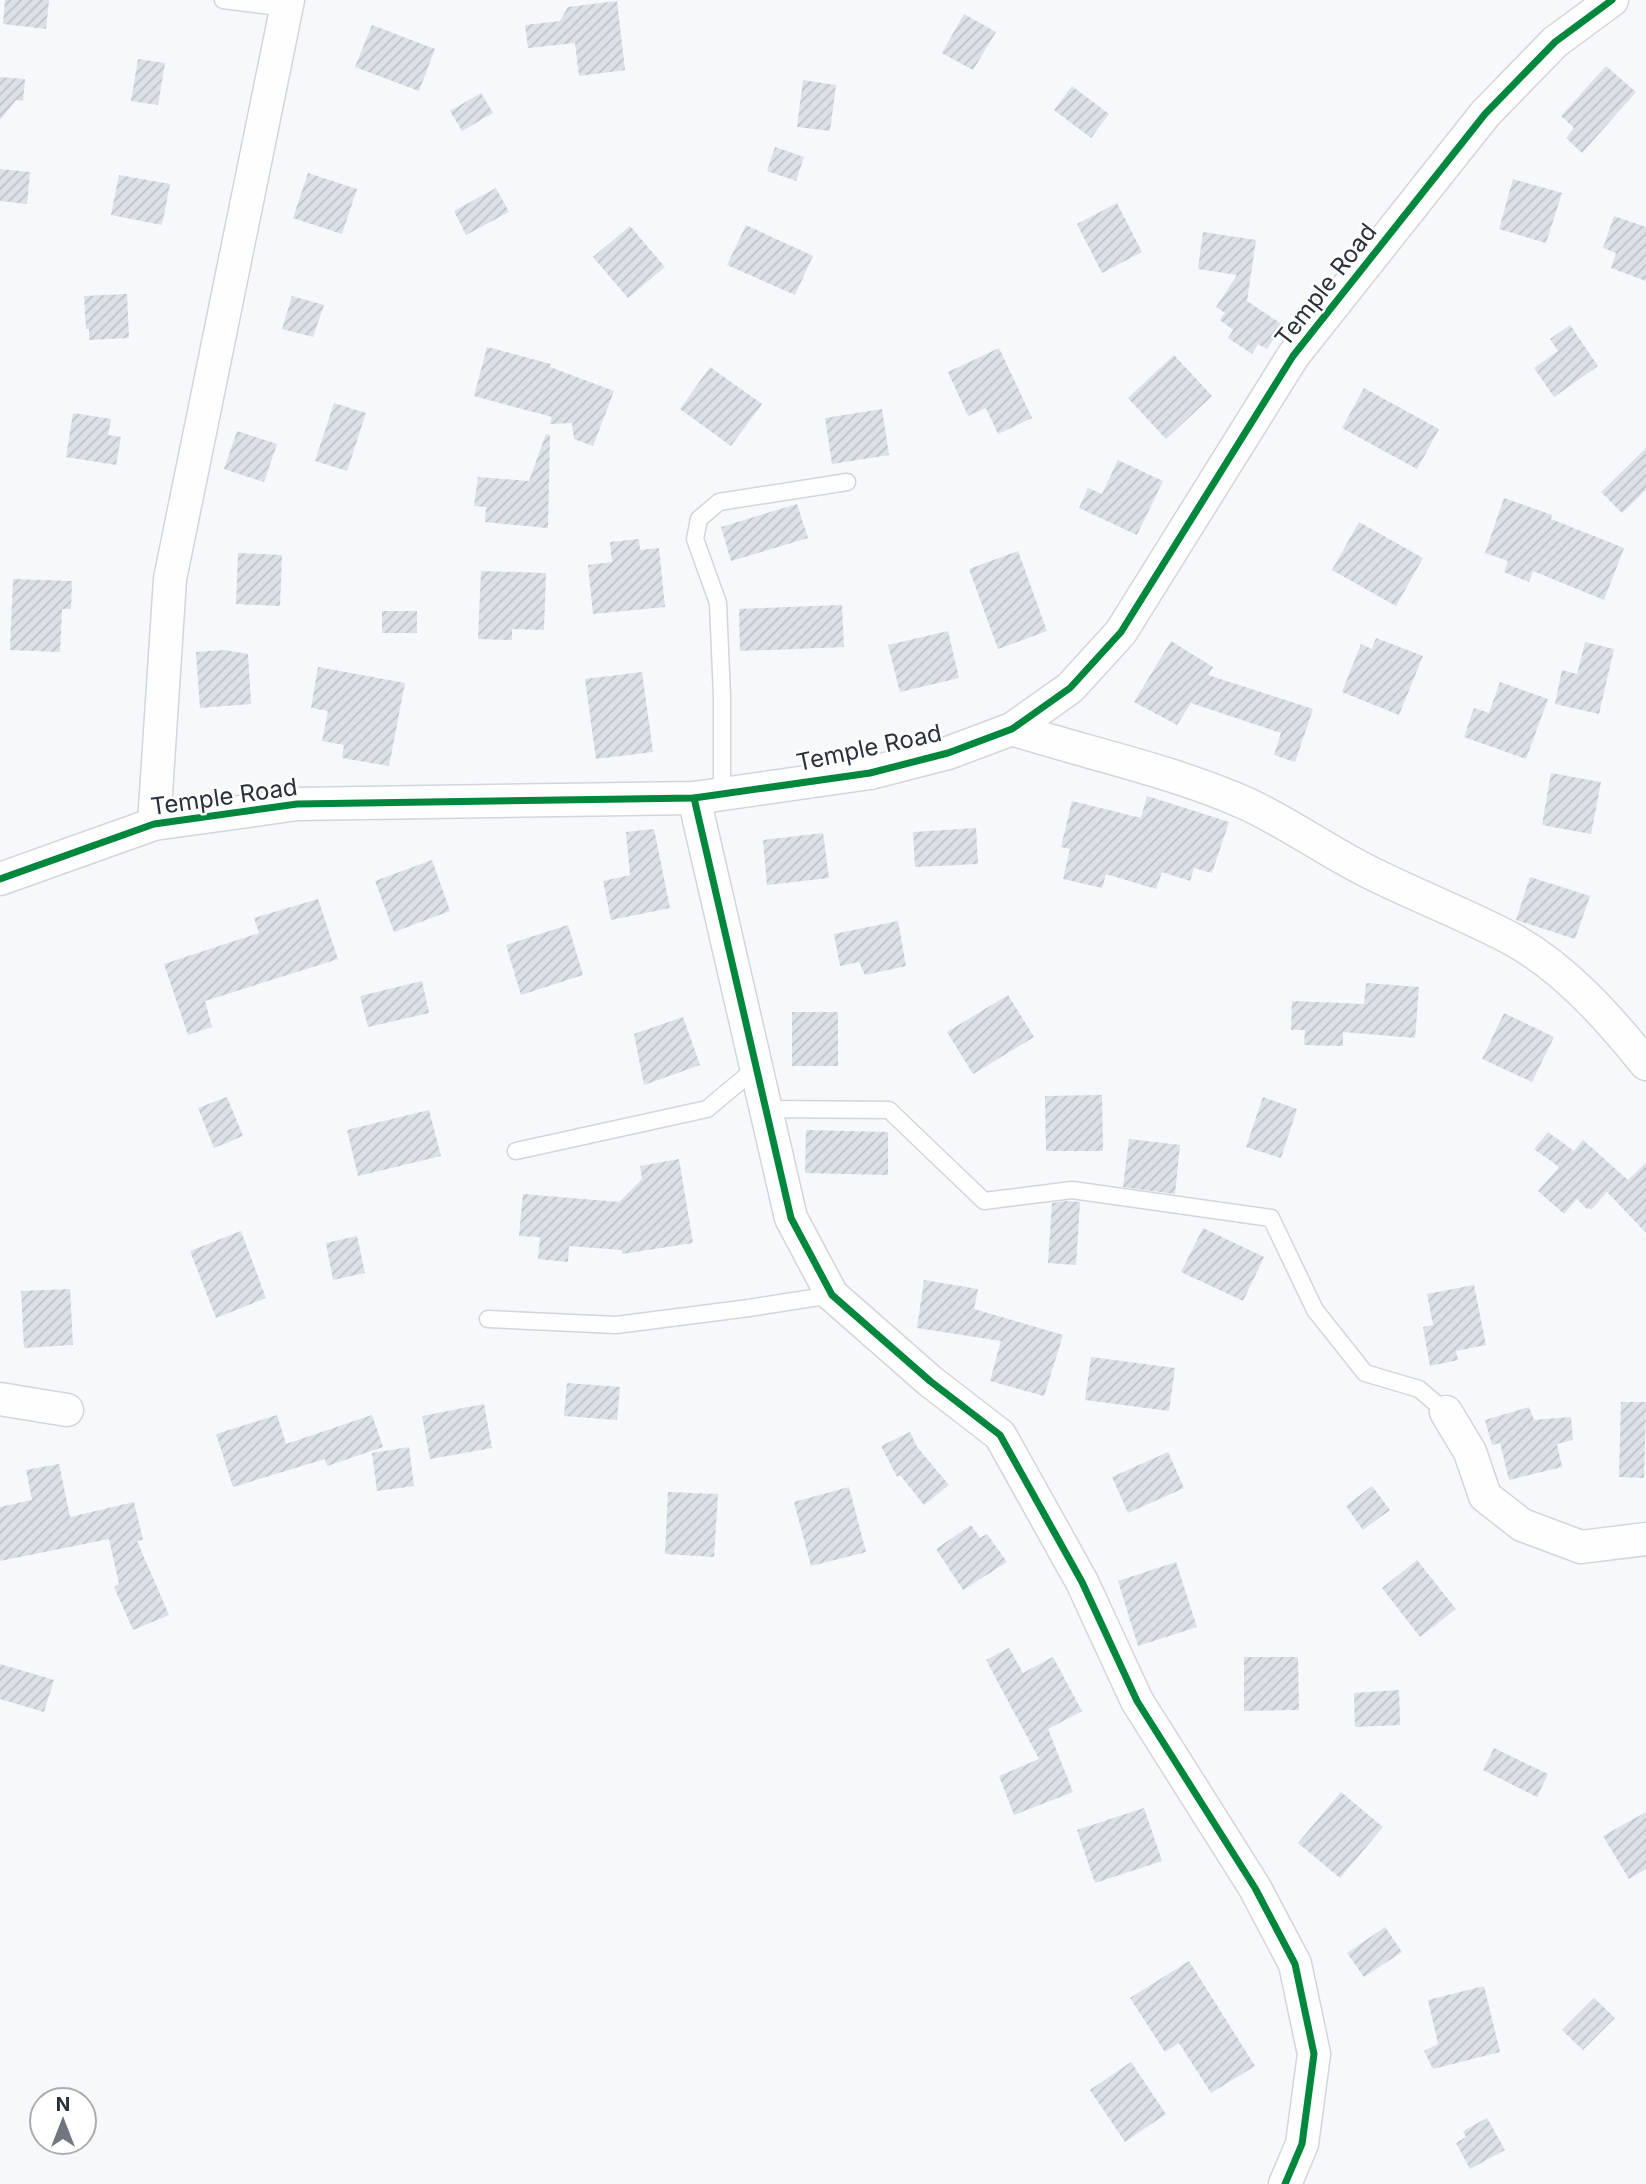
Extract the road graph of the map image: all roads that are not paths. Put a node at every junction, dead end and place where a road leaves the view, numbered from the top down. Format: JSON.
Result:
{"nodes":[{"id":1,"x":223,"y":0,"type":"edge"},
{"id":2,"x":1612,"y":0,"type":"edge"},
{"id":3,"x":287,"y":4,"type":"edge"},
{"id":4,"x":847,"y":482,"type":"dead end"},
{"id":5,"x":1012,"y":729,"type":"junction"},
{"id":6,"x":708,"y":796,"type":"junction"},
{"id":7,"x":154,"y":824,"type":"junction"},
{"id":8,"x":0,"y":879,"type":"edge"},
{"id":9,"x":1646,"y":1064,"type":"edge"},
{"id":10,"x":756,"y":1068,"type":"junction"},
{"id":11,"x":766,"y":1110,"type":"junction"},
{"id":12,"x":516,"y":1152,"type":"dead end"},
{"id":13,"x":832,"y":1295,"type":"junction"},
{"id":14,"x":488,"y":1318,"type":"dead end"},
{"id":15,"x":0,"y":1399,"type":"edge"},
{"id":16,"x":67,"y":1410,"type":"dead end"},
{"id":17,"x":1446,"y":1412,"type":"joint"},
{"id":18,"x":1646,"y":1539,"type":"edge"},
{"id":19,"x":1285,"y":2184,"type":"edge"}],
"edges":[{"from":1,"to":3,"type":"lane"},
{"from":2,"to":5,"type":"street","name":"Temple Road"},
{"from":3,"to":7,"type":"street"},
{"from":4,"to":6,"type":"lane"},
{"from":5,"to":6,"type":"street","name":"Temple Road"},
{"from":5,"to":9,"type":"street"},
{"from":6,"to":7,"type":"street","name":"Temple Road"},
{"from":6,"to":10,"type":"street"},
{"from":7,"to":8,"type":"street","name":"Temple Road"},
{"from":10,"to":11,"type":"street"},
{"from":10,"to":12,"type":"lane"},
{"from":11,"to":13,"type":"street"},
{"from":11,"to":17,"type":"lane"},
{"from":13,"to":14,"type":"lane"},
{"from":13,"to":19,"type":"street"},
{"from":15,"to":16,"type":"street"},
{"from":17,"to":18,"type":"street"}]}
